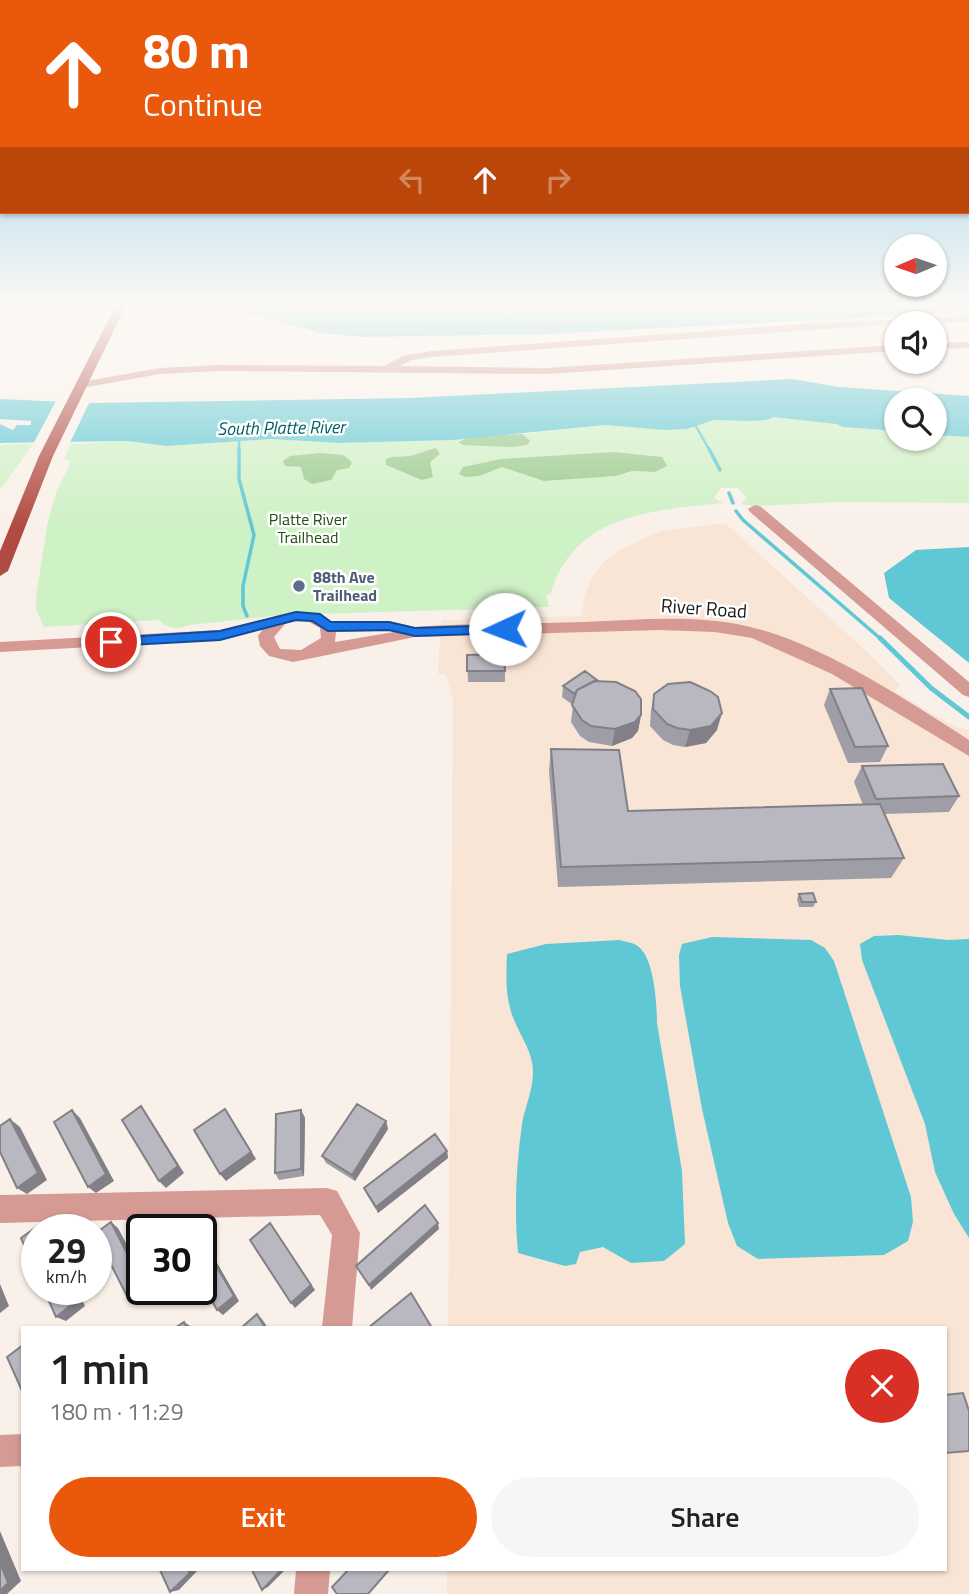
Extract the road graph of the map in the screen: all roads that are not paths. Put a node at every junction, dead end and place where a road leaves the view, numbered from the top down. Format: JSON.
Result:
{"nodes":[{"id":1,"x":84,"y":377,"type":"edge"},
{"id":2,"x":132,"y":377,"type":"edge"},
{"id":3,"x":78,"y":390,"type":"junction"},
{"id":4,"x":755,"y":509,"type":"dead end"},
{"id":5,"x":0,"y":570,"type":"edge"},
{"id":6,"x":279,"y":621,"type":"junction"},
{"id":7,"x":328,"y":627,"type":"junction"},
{"id":8,"x":415,"y":632,"type":"junction"},
{"id":9,"x":220,"y":635,"type":"junction"},
{"id":10,"x":0,"y":647,"type":"edge"},
{"id":11,"x":318,"y":650,"type":"junction"},
{"id":12,"x":272,"y":651,"type":"junction"},
{"id":13,"x":969,"y":691,"type":"edge"},
{"id":14,"x":966,"y":744,"type":"edge"},
{"id":15,"x":0,"y":1209,"type":"edge"},
{"id":16,"x":337,"y":1326,"type":"edge"},
{"id":17,"x":21,"y":1450,"type":"edge"},
{"id":18,"x":0,"y":1451,"type":"edge"},
{"id":19,"x":313,"y":1571,"type":"edge"},
{"id":20,"x":311,"y":1594,"type":"edge"}],
"edges":[{"from":1,"to":3,"type":"main road"},
{"from":2,"to":3,"type":"street"},
{"from":3,"to":5,"type":"main road"},
{"from":4,"to":13,"type":"street"},
{"from":6,"to":7,"type":"street"},
{"from":6,"to":9,"type":"street"},
{"from":6,"to":12,"type":"street"},
{"from":7,"to":8,"type":"street","name":"River Road"},
{"from":7,"to":11,"type":"street"},
{"from":8,"to":11,"type":"street","name":"River Road"},
{"from":8,"to":14,"type":"street","name":"River Road"},
{"from":9,"to":10,"type":"street"},
{"from":9,"to":12,"type":"street"},
{"from":11,"to":12,"type":"street"},
{"from":15,"to":16,"type":"street"},
{"from":17,"to":18,"type":"street"},
{"from":19,"to":20,"type":"street"}]}
